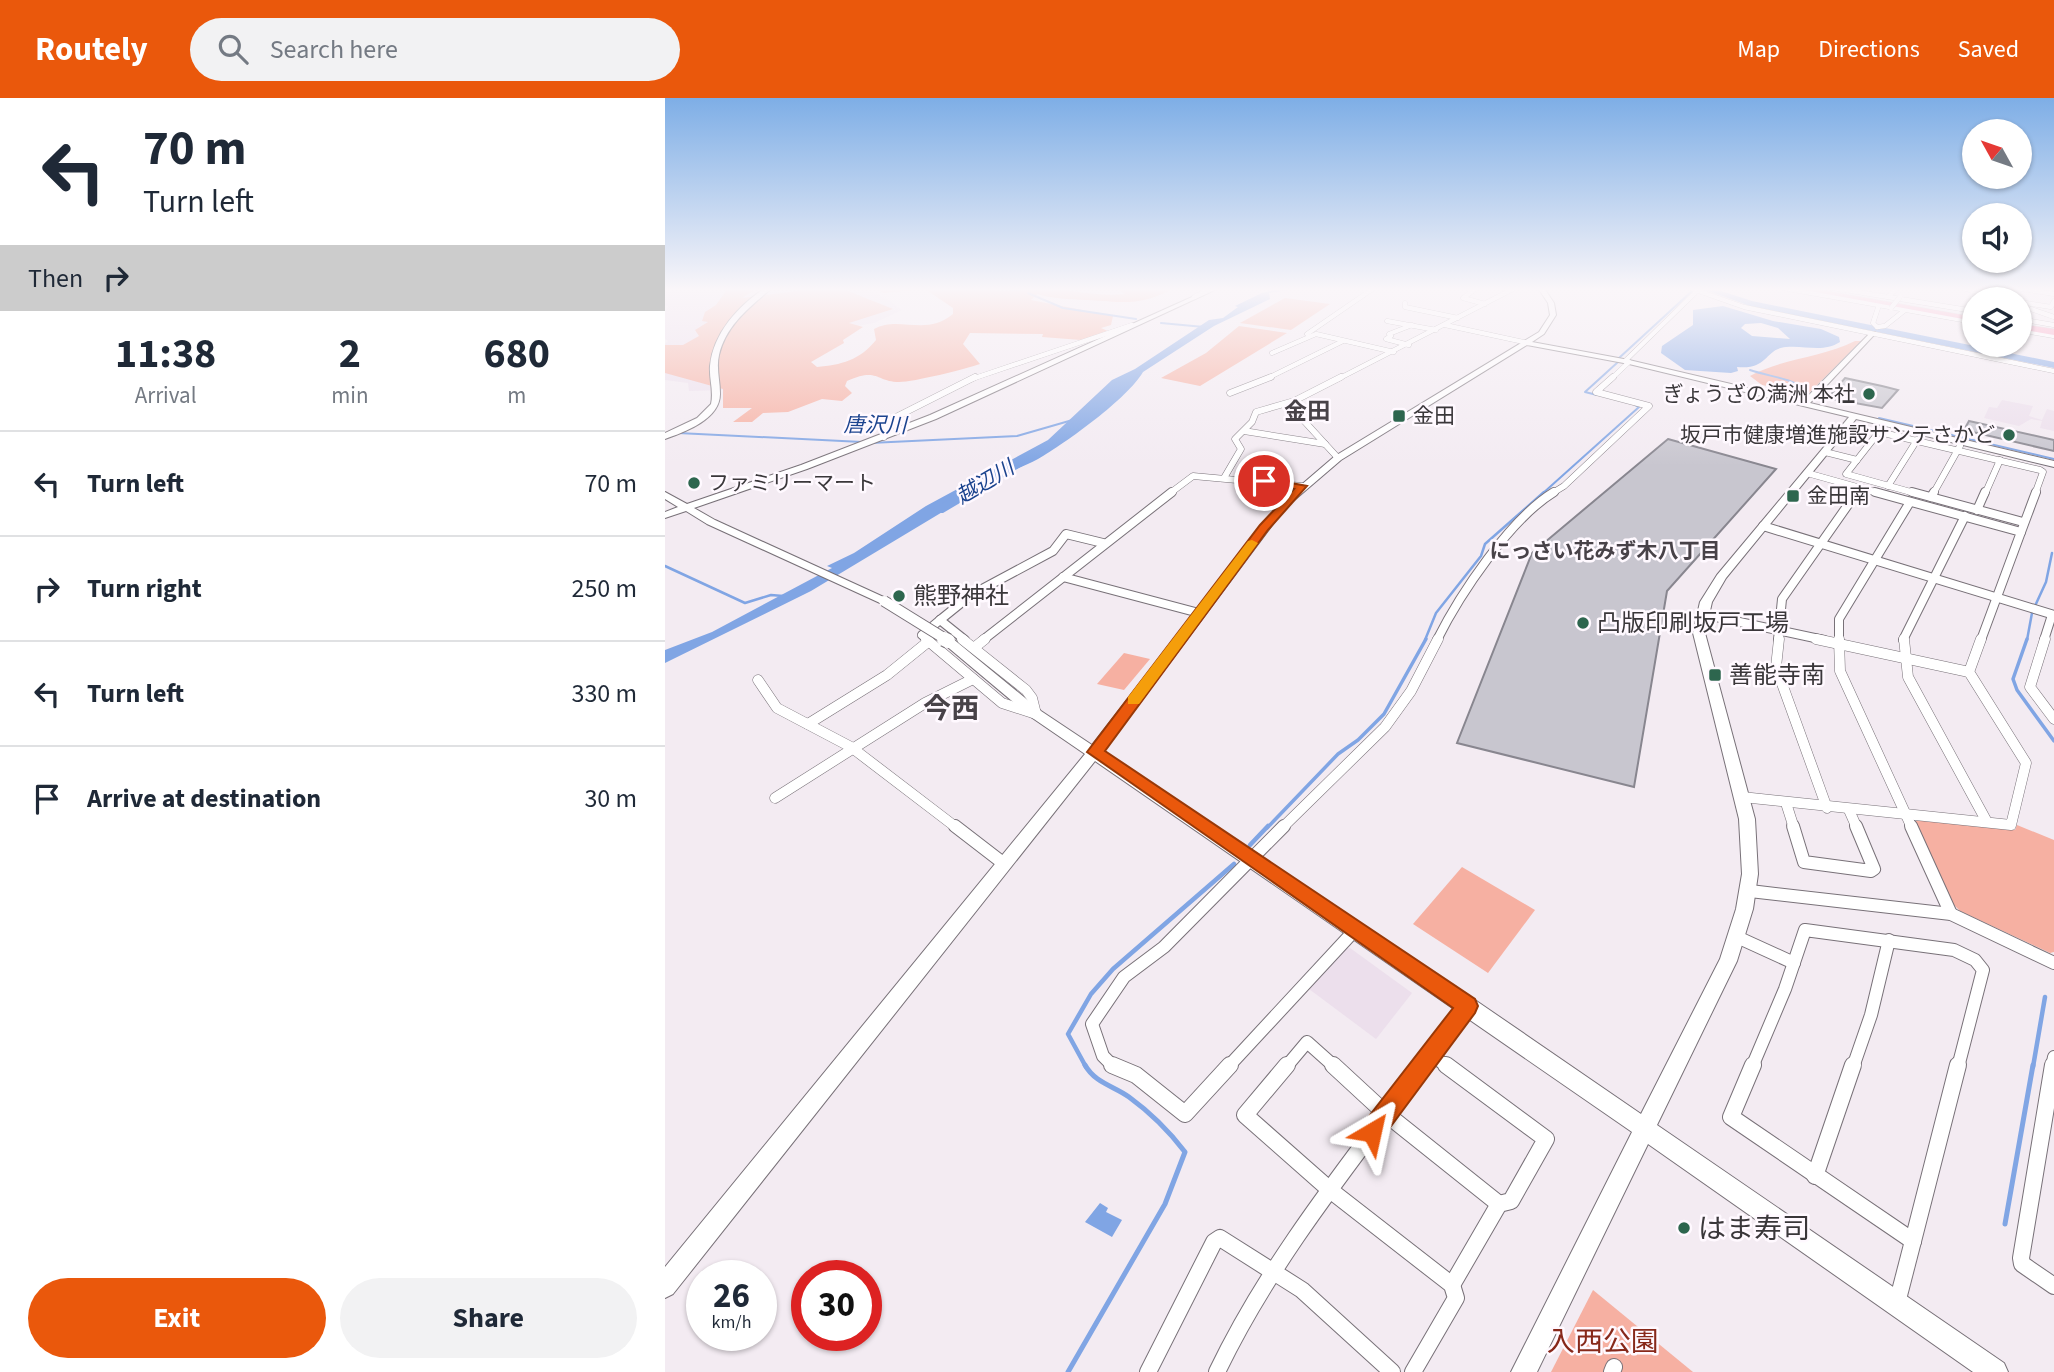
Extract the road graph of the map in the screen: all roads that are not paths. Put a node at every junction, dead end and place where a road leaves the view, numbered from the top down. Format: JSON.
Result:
{"nodes":[{"id":1,"x":719,"y":347,"type":"edge"},
{"id":2,"x":1066,"y":347,"type":"edge"},
{"id":3,"x":1086,"y":347,"type":"edge"},
{"id":4,"x":1284,"y":347,"type":"edge"},
{"id":5,"x":1331,"y":347,"type":"edge"},
{"id":6,"x":1373,"y":347,"type":"edge"},
{"id":7,"x":1404,"y":347,"type":"edge"},
{"id":8,"x":1519,"y":347,"type":"edge"},
{"id":9,"x":1555,"y":347,"type":"edge"},
{"id":10,"x":1641,"y":347,"type":"edge"},
{"id":11,"x":1858,"y":347,"type":"edge"},
{"id":12,"x":1951,"y":347,"type":"edge"},
{"id":13,"x":1394,"y":352,"type":"junction"},
{"id":14,"x":1272,"y":353,"type":"dead end"},
{"id":15,"x":1627,"y":362,"type":"junction"},
{"id":16,"x":2054,"y":371,"type":"edge"},
{"id":17,"x":1230,"y":393,"type":"dead end"},
{"id":18,"x":1294,"y":401,"type":"junction"},
{"id":19,"x":1805,"y":404,"type":"junction"},
{"id":20,"x":1854,"y":416,"type":"junction"},
{"id":21,"x":1244,"y":431,"type":"junction"},
{"id":22,"x":665,"y":436,"type":"edge"},
{"id":23,"x":880,"y":438,"type":"junction"},
{"id":24,"x":1917,"y":440,"type":"junction"},
{"id":25,"x":1325,"y":444,"type":"junction"},
{"id":26,"x":1961,"y":446,"type":"junction"},
{"id":27,"x":1825,"y":452,"type":"junction"},
{"id":28,"x":1338,"y":458,"type":"junction"},
{"id":29,"x":1857,"y":460,"type":"junction"},
{"id":30,"x":2000,"y":460,"type":"junction"},
{"id":31,"x":2054,"y":464,"type":"edge"},
{"id":32,"x":1807,"y":473,"type":"junction"},
{"id":33,"x":1224,"y":478,"type":"junction"},
{"id":34,"x":1302,"y":486,"type":"junction"},
{"id":35,"x":1888,"y":486,"type":"junction"},
{"id":36,"x":1860,"y":488,"type":"junction"},
{"id":37,"x":665,"y":495,"type":"edge"},
{"id":38,"x":1931,"y":497,"type":"junction"},
{"id":39,"x":1910,"y":502,"type":"junction"},
{"id":40,"x":684,"y":509,"type":"junction"},
{"id":41,"x":1977,"y":510,"type":"junction"},
{"id":42,"x":665,"y":515,"type":"edge"},
{"id":43,"x":1965,"y":516,"type":"junction"},
{"id":44,"x":2024,"y":522,"type":"junction"},
{"id":45,"x":1763,"y":526,"type":"junction"},
{"id":46,"x":2021,"y":532,"type":"junction"},
{"id":47,"x":1103,"y":543,"type":"junction"},
{"id":48,"x":1822,"y":544,"type":"junction"},
{"id":49,"x":1876,"y":560,"type":"junction"},
{"id":50,"x":1063,"y":577,"type":"junction"},
{"id":51,"x":1936,"y":579,"type":"junction"},
{"id":52,"x":1997,"y":598,"type":"junction"},
{"id":53,"x":1199,"y":613,"type":"junction"},
{"id":54,"x":1702,"y":614,"type":"junction"},
{"id":55,"x":2053,"y":615,"type":"edge"},
{"id":56,"x":938,"y":619,"type":"junction"},
{"id":57,"x":1780,"y":631,"type":"junction"},
{"id":58,"x":929,"y":641,"type":"junction"},
{"id":59,"x":1840,"y":644,"type":"junction"},
{"id":60,"x":975,"y":647,"type":"junction"},
{"id":61,"x":1905,"y":658,"type":"junction"},
{"id":62,"x":1969,"y":672,"type":"junction"},
{"id":63,"x":973,"y":679,"type":"junction"},
{"id":64,"x":758,"y":680,"type":"dead end"},
{"id":65,"x":1036,"y":714,"type":"junction"},
{"id":66,"x":2054,"y":719,"type":"edge"},
{"id":67,"x":809,"y":724,"type":"junction"},
{"id":68,"x":851,"y":747,"type":"junction"},
{"id":69,"x":1095,"y":752,"type":"junction"},
{"id":70,"x":1742,"y":797,"type":"junction"},
{"id":71,"x":775,"y":798,"type":"dead end"},
{"id":72,"x":1786,"y":803,"type":"junction"},
{"id":73,"x":1827,"y":808,"type":"junction"},
{"id":74,"x":1849,"y":810,"type":"junction"},
{"id":75,"x":1905,"y":814,"type":"junction"},
{"id":76,"x":1987,"y":822,"type":"junction"},
{"id":77,"x":1252,"y":860,"type":"junction"},
{"id":78,"x":1003,"y":863,"type":"junction"},
{"id":79,"x":1750,"y":891,"type":"junction"},
{"id":80,"x":1951,"y":914,"type":"junction"},
{"id":81,"x":1355,"y":930,"type":"junction"},
{"id":82,"x":1737,"y":937,"type":"junction"},
{"id":83,"x":1889,"y":940,"type":"junction"},
{"id":84,"x":1794,"y":963,"type":"junction"},
{"id":85,"x":2054,"y":963,"type":"edge"},
{"id":86,"x":1468,"y":1006,"type":"junction"},
{"id":87,"x":1430,"y":1054,"type":"junction"},
{"id":88,"x":2054,"y":1057,"type":"edge"},
{"id":89,"x":1385,"y":1113,"type":"junction"},
{"id":90,"x":1645,"y":1129,"type":"junction"},
{"id":91,"x":1815,"y":1176,"type":"junction"},
{"id":92,"x":1330,"y":1190,"type":"junction"},
{"id":93,"x":1499,"y":1204,"type":"junction"},
{"id":94,"x":1915,"y":1242,"type":"junction"},
{"id":95,"x":1274,"y":1274,"type":"junction"},
{"id":96,"x":1452,"y":1284,"type":"junction"},
{"id":97,"x":665,"y":1286,"type":"edge"},
{"id":98,"x":2054,"y":1286,"type":"edge"},
{"id":99,"x":1897,"y":1304,"type":"junction"},
{"id":100,"x":1148,"y":1372,"type":"edge"},
{"id":101,"x":1217,"y":1372,"type":"edge"},
{"id":102,"x":1392,"y":1372,"type":"edge"},
{"id":103,"x":1413,"y":1372,"type":"edge"},
{"id":104,"x":1524,"y":1372,"type":"edge"},
{"id":105,"x":1995,"y":1372,"type":"edge"}],
"edges":[{"from":1,"to":22,"type":"street"},
{"from":2,"to":23,"type":"street"},
{"from":3,"to":23,"type":"street"},
{"from":4,"to":14,"type":"street"},
{"from":5,"to":17,"type":"street"},
{"from":6,"to":13,"type":"street"},
{"from":7,"to":13,"type":"street"},
{"from":8,"to":28,"type":"street"},
{"from":9,"to":15,"type":"street"},
{"from":10,"to":15,"type":"street"},
{"from":11,"to":19,"type":"street"},
{"from":12,"to":16,"type":"street"},
{"from":13,"to":18,"type":"street"},
{"from":15,"to":19,"type":"street"},
{"from":15,"to":77,"type":"street"},
{"from":18,"to":21,"type":"street"},
{"from":18,"to":25,"type":"street"},
{"from":19,"to":20,"type":"street"},
{"from":20,"to":26,"type":"street"},
{"from":20,"to":27,"type":"street"},
{"from":21,"to":25,"type":"street"},
{"from":21,"to":33,"type":"street"},
{"from":23,"to":40,"type":"street"},
{"from":24,"to":26,"type":"street"},
{"from":24,"to":29,"type":"street"},
{"from":24,"to":35,"type":"street"},
{"from":25,"to":28,"type":"street"},
{"from":26,"to":30,"type":"street"},
{"from":26,"to":31,"type":"street"},
{"from":26,"to":38,"type":"street"},
{"from":27,"to":29,"type":"street"},
{"from":27,"to":32,"type":"street"},
{"from":28,"to":34,"type":"street"},
{"from":29,"to":35,"type":"street"},
{"from":30,"to":41,"type":"street"},
{"from":30,"to":44,"type":"street"},
{"from":32,"to":36,"type":"street"},
{"from":32,"to":45,"type":"street"},
{"from":33,"to":34,"type":"street"},
{"from":33,"to":47,"type":"street"},
{"from":34,"to":53,"type":"street"},
{"from":35,"to":38,"type":"street"},
{"from":36,"to":39,"type":"street"},
{"from":36,"to":48,"type":"street"},
{"from":37,"to":40,"type":"street"},
{"from":38,"to":41,"type":"street"},
{"from":39,"to":43,"type":"street"},
{"from":39,"to":49,"type":"street"},
{"from":40,"to":42,"type":"street"},
{"from":40,"to":65,"type":"street","bridge":true},
{"from":41,"to":44,"type":"street"},
{"from":43,"to":46,"type":"street"},
{"from":43,"to":51,"type":"street"},
{"from":44,"to":46,"type":"street"},
{"from":45,"to":48,"type":"street"},
{"from":45,"to":54,"type":"street"},
{"from":46,"to":52,"type":"street"},
{"from":47,"to":50,"type":"street"},
{"from":47,"to":56,"type":"street"},
{"from":48,"to":49,"type":"street"},
{"from":48,"to":57,"type":"street"},
{"from":49,"to":51,"type":"street"},
{"from":49,"to":59,"type":"street"},
{"from":50,"to":53,"type":"street"},
{"from":50,"to":60,"type":"street"},
{"from":51,"to":52,"type":"street"},
{"from":51,"to":61,"type":"street"},
{"from":52,"to":55,"type":"street"},
{"from":52,"to":62,"type":"street"},
{"from":53,"to":69,"type":"street"},
{"from":54,"to":57,"type":"street"},
{"from":54,"to":70,"type":"street"},
{"from":55,"to":66,"type":"street"},
{"from":56,"to":58,"type":"street"},
{"from":56,"to":60,"type":"street"},
{"from":57,"to":59,"type":"street"},
{"from":57,"to":73,"type":"street"},
{"from":58,"to":63,"type":"street"},
{"from":58,"to":67,"type":"street"},
{"from":59,"to":61,"type":"street"},
{"from":59,"to":75,"type":"street"},
{"from":60,"to":65,"type":"street"},
{"from":61,"to":62,"type":"street"},
{"from":61,"to":76,"type":"street"},
{"from":62,"to":76,"type":"street"},
{"from":63,"to":65,"type":"street"},
{"from":63,"to":68,"type":"street"},
{"from":64,"to":67,"type":"street"},
{"from":65,"to":69,"type":"street"},
{"from":67,"to":68,"type":"street"},
{"from":68,"to":71,"type":"street"},
{"from":68,"to":78,"type":"street"},
{"from":69,"to":77,"type":"street"},
{"from":69,"to":78,"type":"street"},
{"from":70,"to":72,"type":"street"},
{"from":70,"to":79,"type":"street"},
{"from":72,"to":73,"type":"street"},
{"from":72,"to":74,"type":"street"},
{"from":73,"to":74,"type":"street"},
{"from":74,"to":75,"type":"street"},
{"from":75,"to":76,"type":"street"},
{"from":75,"to":80,"type":"street"},
{"from":77,"to":81,"type":"street"},
{"from":77,"to":81,"type":"street"},
{"from":78,"to":97,"type":"street"},
{"from":79,"to":80,"type":"street"},
{"from":79,"to":82,"type":"street"},
{"from":80,"to":85,"type":"street"},
{"from":81,"to":86,"type":"street"},
{"from":82,"to":84,"type":"street"},
{"from":82,"to":90,"type":"street"},
{"from":83,"to":84,"type":"street"},
{"from":83,"to":91,"type":"street"},
{"from":83,"to":94,"type":"street"},
{"from":84,"to":91,"type":"street"},
{"from":86,"to":87,"type":"street"},
{"from":86,"to":90,"type":"street"},
{"from":87,"to":89,"type":"street"},
{"from":87,"to":93,"type":"street"},
{"from":88,"to":98,"type":"street"},
{"from":89,"to":92,"type":"street"},
{"from":89,"to":92,"type":"street"},
{"from":89,"to":93,"type":"street"},
{"from":90,"to":99,"type":"street"},
{"from":90,"to":104,"type":"street"},
{"from":91,"to":94,"type":"street"},
{"from":92,"to":95,"type":"street"},
{"from":92,"to":96,"type":"street"},
{"from":93,"to":96,"type":"street"},
{"from":94,"to":99,"type":"street"},
{"from":95,"to":100,"type":"street"},
{"from":95,"to":101,"type":"street"},
{"from":95,"to":102,"type":"street"},
{"from":96,"to":103,"type":"street"},
{"from":99,"to":105,"type":"street"}]}
